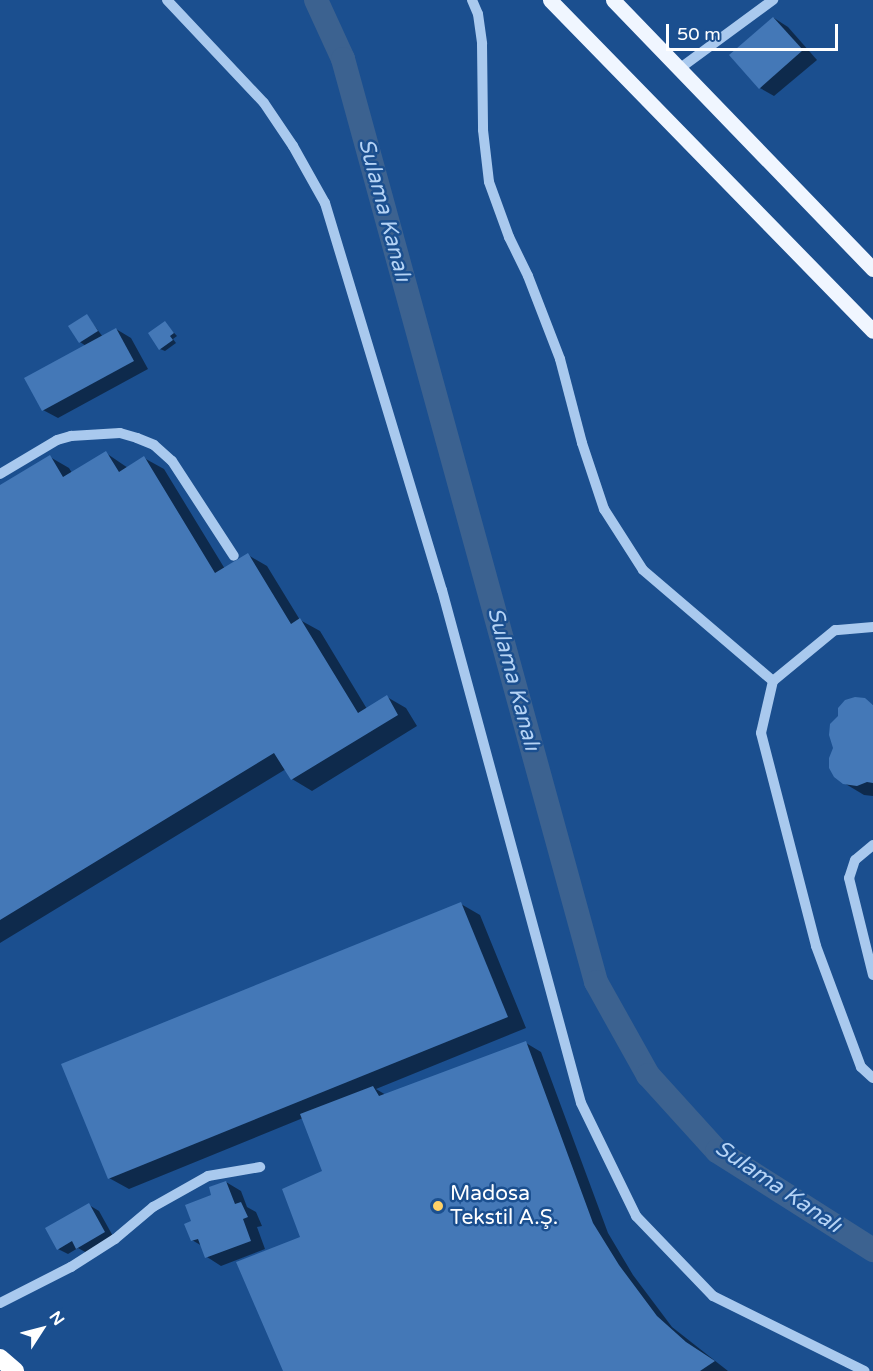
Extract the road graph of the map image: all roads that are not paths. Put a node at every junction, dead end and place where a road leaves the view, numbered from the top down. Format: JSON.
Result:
{"nodes":[{"id":1,"x":167,"y":0,"type":"edge"},
{"id":2,"x":472,"y":0,"type":"edge"},
{"id":3,"x":550,"y":0,"type":"edge"},
{"id":4,"x":613,"y":0,"type":"edge"},
{"id":5,"x":773,"y":0,"type":"edge"},
{"id":6,"x":679,"y":69,"type":"junction"},
{"id":7,"x":873,"y":269,"type":"edge"},
{"id":8,"x":873,"y":331,"type":"edge"},
{"id":9,"x":0,"y":474,"type":"edge"},
{"id":10,"x":234,"y":556,"type":"dead end"},
{"id":11,"x":873,"y":627,"type":"edge"},
{"id":12,"x":772,"y":681,"type":"junction"},
{"id":13,"x":873,"y":845,"type":"edge"},
{"id":14,"x":873,"y":975,"type":"edge"},
{"id":15,"x":873,"y":1078,"type":"edge"},
{"id":16,"x":260,"y":1167,"type":"dead end"},
{"id":17,"x":0,"y":1303,"type":"edge"},
{"id":18,"x":0,"y":1358,"type":"edge"},
{"id":19,"x":870,"y":1370,"type":"edge"},
{"id":20,"x":15,"y":1371,"type":"edge"}],
"edges":[{"from":1,"to":19,"type":"street"},
{"from":2,"to":12,"type":"street"},
{"from":3,"to":8,"type":"main road"},
{"from":4,"to":6,"type":"main road"},
{"from":5,"to":6,"type":"street"},
{"from":6,"to":7,"type":"main road"},
{"from":9,"to":10,"type":"street"},
{"from":11,"to":12,"type":"street"},
{"from":12,"to":15,"type":"street"},
{"from":13,"to":14,"type":"street"},
{"from":16,"to":17,"type":"street"},
{"from":18,"to":20,"type":"highway"}]}
